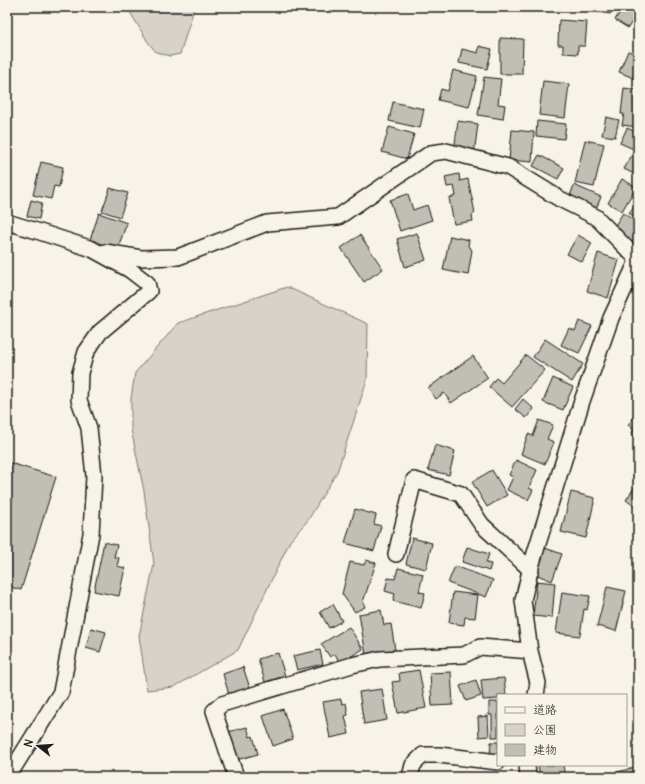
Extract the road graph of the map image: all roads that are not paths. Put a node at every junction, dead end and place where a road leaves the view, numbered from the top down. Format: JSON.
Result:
{"nodes":[{"id":1,"x":7,"y":222,"type":"edge"},
{"id":2,"x":92,"y":249,"type":"junction"},
{"id":3,"x":638,"y":259,"type":"edge"},
{"id":4,"x":396,"y":554,"type":"dead end"},
{"id":5,"x":531,"y":570,"type":"junction"},
{"id":6,"x":530,"y":652,"type":"junction"},
{"id":7,"x":536,"y":694,"type":"edge"},
{"id":8,"x":497,"y":762,"type":"edge"},
{"id":9,"x":527,"y":766,"type":"edge"},
{"id":10,"x":10,"y":777,"type":"edge"},
{"id":11,"x":236,"y":777,"type":"edge"},
{"id":12,"x":410,"y":777,"type":"edge"},
{"id":13,"x":528,"y":777,"type":"edge"}],
"edges":[{"from":1,"to":2,"type":"street"},
{"from":2,"to":3,"type":"street"},
{"from":2,"to":10,"type":"street"},
{"from":3,"to":5,"type":"street"},
{"from":4,"to":5,"type":"street"},
{"from":5,"to":6,"type":"street"},
{"from":6,"to":7,"type":"street"},
{"from":6,"to":11,"type":"street"},
{"from":8,"to":12,"type":"street"},
{"from":9,"to":13,"type":"street"}]}
